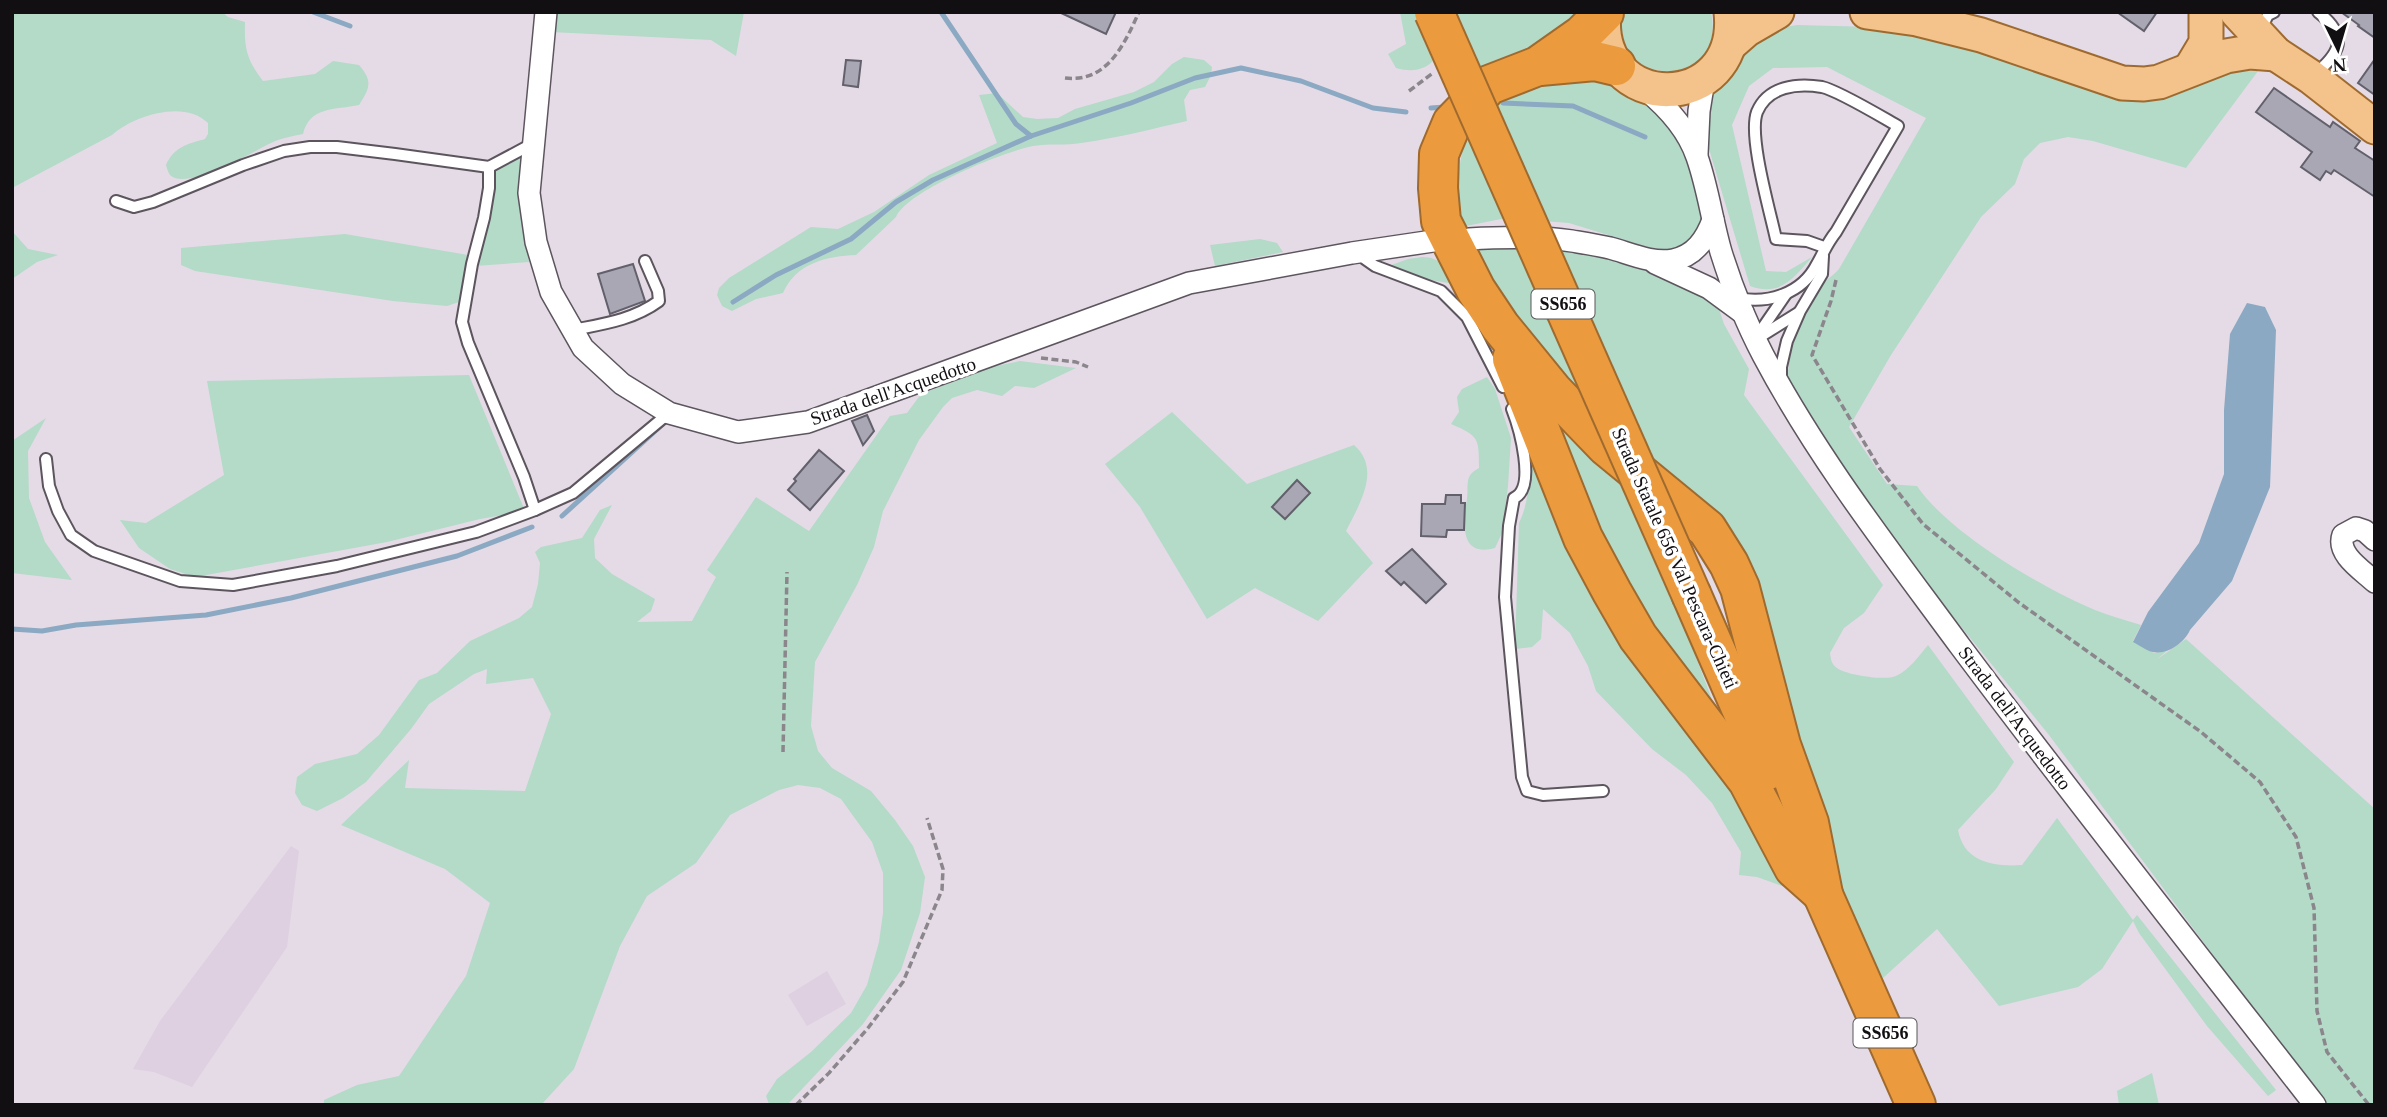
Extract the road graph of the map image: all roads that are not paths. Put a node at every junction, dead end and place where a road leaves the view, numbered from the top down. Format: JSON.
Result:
{"nodes":[{"id":1,"x":545,"y":12,"type":"edge"},
{"id":2,"x":1434,"y":12,"type":"edge"},
{"id":3,"x":1777,"y":12,"type":"edge"},
{"id":4,"x":1867,"y":12,"type":"edge"},
{"id":5,"x":2318,"y":12,"type":"edge"},
{"id":6,"x":1604,"y":13,"type":"edge"},
{"id":7,"x":2258,"y":27,"type":"edge"},
{"id":8,"x":1730,"y":28,"type":"edge"},
{"id":9,"x":2207,"y":45,"type":"edge"},
{"id":10,"x":1538,"y":66,"type":"junction"},
{"id":11,"x":1628,"y":76,"type":"junction"},
{"id":12,"x":2311,"y":77,"type":"junction"},
{"id":13,"x":1704,"y":80,"type":"junction"},
{"id":14,"x":2375,"y":127,"type":"edge"},
{"id":15,"x":534,"y":143,"type":"junction"},
{"id":16,"x":1697,"y":154,"type":"junction"},
{"id":17,"x":489,"y":167,"type":"junction"},
{"id":18,"x":116,"y":201,"type":"dead end"},
{"id":19,"x":1713,"y":220,"type":"junction"},
{"id":20,"x":1469,"y":239,"type":"dead end"},
{"id":21,"x":1433,"y":242,"type":"dead end"},
{"id":22,"x":1824,"y":247,"type":"junction"},
{"id":23,"x":1362,"y":251,"type":"junction"},
{"id":24,"x":1643,"y":257,"type":"junction"},
{"id":25,"x":645,"y":261,"type":"dead end"},
{"id":26,"x":1786,"y":294,"type":"junction"},
{"id":27,"x":1740,"y":306,"type":"junction"},
{"id":28,"x":1800,"y":311,"type":"junction"},
{"id":29,"x":1500,"y":326,"type":"junction"},
{"id":30,"x":573,"y":330,"type":"junction"},
{"id":31,"x":1755,"y":339,"type":"junction"},
{"id":32,"x":1781,"y":388,"type":"junction"},
{"id":33,"x":669,"y":413,"type":"junction"},
{"id":34,"x":46,"y":459,"type":"dead end"},
{"id":35,"x":535,"y":510,"type":"junction"},
{"id":36,"x":2375,"y":540,"type":"edge"},
{"id":37,"x":2375,"y":582,"type":"edge"},
{"id":38,"x":1603,"y":791,"type":"dead end"},
{"id":39,"x":1823,"y":894,"type":"junction"},
{"id":40,"x":1916,"y":1105,"type":"edge"},
{"id":41,"x":2315,"y":1105,"type":"edge"}],
"edges":[{"from":1,"to":15,"type":"street","name":"Strada dell'Acquedotto"},
{"from":2,"to":39,"type":"highway","name":"Strada Statale 656 Val Pescara-Chieti","number":"SS656","bridge":true},
{"from":3,"to":8,"type":"main road"},
{"from":4,"to":9,"type":"main road"},
{"from":5,"to":12,"type":"lane"},
{"from":6,"to":10,"type":"highway"},
{"from":6,"to":11,"type":"main road"},
{"from":7,"to":9,"type":"main road"},
{"from":7,"to":9,"type":"main road"},
{"from":7,"to":12,"type":"main road"},
{"from":8,"to":13,"type":"main road"},
{"from":10,"to":11,"type":"highway"},
{"from":10,"to":29,"type":"highway"},
{"from":11,"to":13,"type":"main road"},
{"from":11,"to":16,"type":"street","name":"Strada dell'Acquedotto"},
{"from":12,"to":14,"type":"main road"},
{"from":13,"to":16,"type":"street","name":"Strada dell'Acquedotto"},
{"from":15,"to":17,"type":"lane"},
{"from":15,"to":30,"type":"street","name":"Strada dell'Acquedotto"},
{"from":16,"to":19,"type":"street","name":"Strada dell'Acquedotto"},
{"from":17,"to":18,"type":"lane"},
{"from":17,"to":35,"type":"lane"},
{"from":19,"to":24,"type":"street","name":"Strada dell'Acquedotto"},
{"from":19,"to":27,"type":"street","name":"Strada dell'Acquedotto"},
{"from":20,"to":24,"type":"street","name":"Strada dell'Acquedotto"},
{"from":21,"to":23,"type":"street","name":"Strada dell'Acquedotto"},
{"from":22,"to":22,"type":"lane"},
{"from":22,"to":26,"type":"lane"},
{"from":22,"to":28,"type":"lane"},
{"from":23,"to":33,"type":"street","name":"Strada dell'Acquedotto"},
{"from":23,"to":38,"type":"lane"},
{"from":24,"to":27,"type":"street","name":"Strada dell'Acquedotto"},
{"from":25,"to":30,"type":"lane"},
{"from":26,"to":27,"type":"lane"},
{"from":26,"to":31,"type":"lane"},
{"from":27,"to":31,"type":"street","name":"Strada dell'Acquedotto"},
{"from":28,"to":31,"type":"lane"},
{"from":28,"to":32,"type":"lane"},
{"from":29,"to":39,"type":"highway"},
{"from":29,"to":39,"type":"highway"},
{"from":30,"to":33,"type":"street","name":"Strada dell'Acquedotto"},
{"from":31,"to":32,"type":"street","name":"Strada dell'Acquedotto"},
{"from":32,"to":41,"type":"street","name":"Strada dell'Acquedotto"},
{"from":33,"to":35,"type":"lane"},
{"from":34,"to":35,"type":"lane"},
{"from":36,"to":37,"type":"street"},
{"from":39,"to":40,"type":"highway","name":"Strada Statale 656 Val Pescara-Chieti","number":"SS656"}]}
